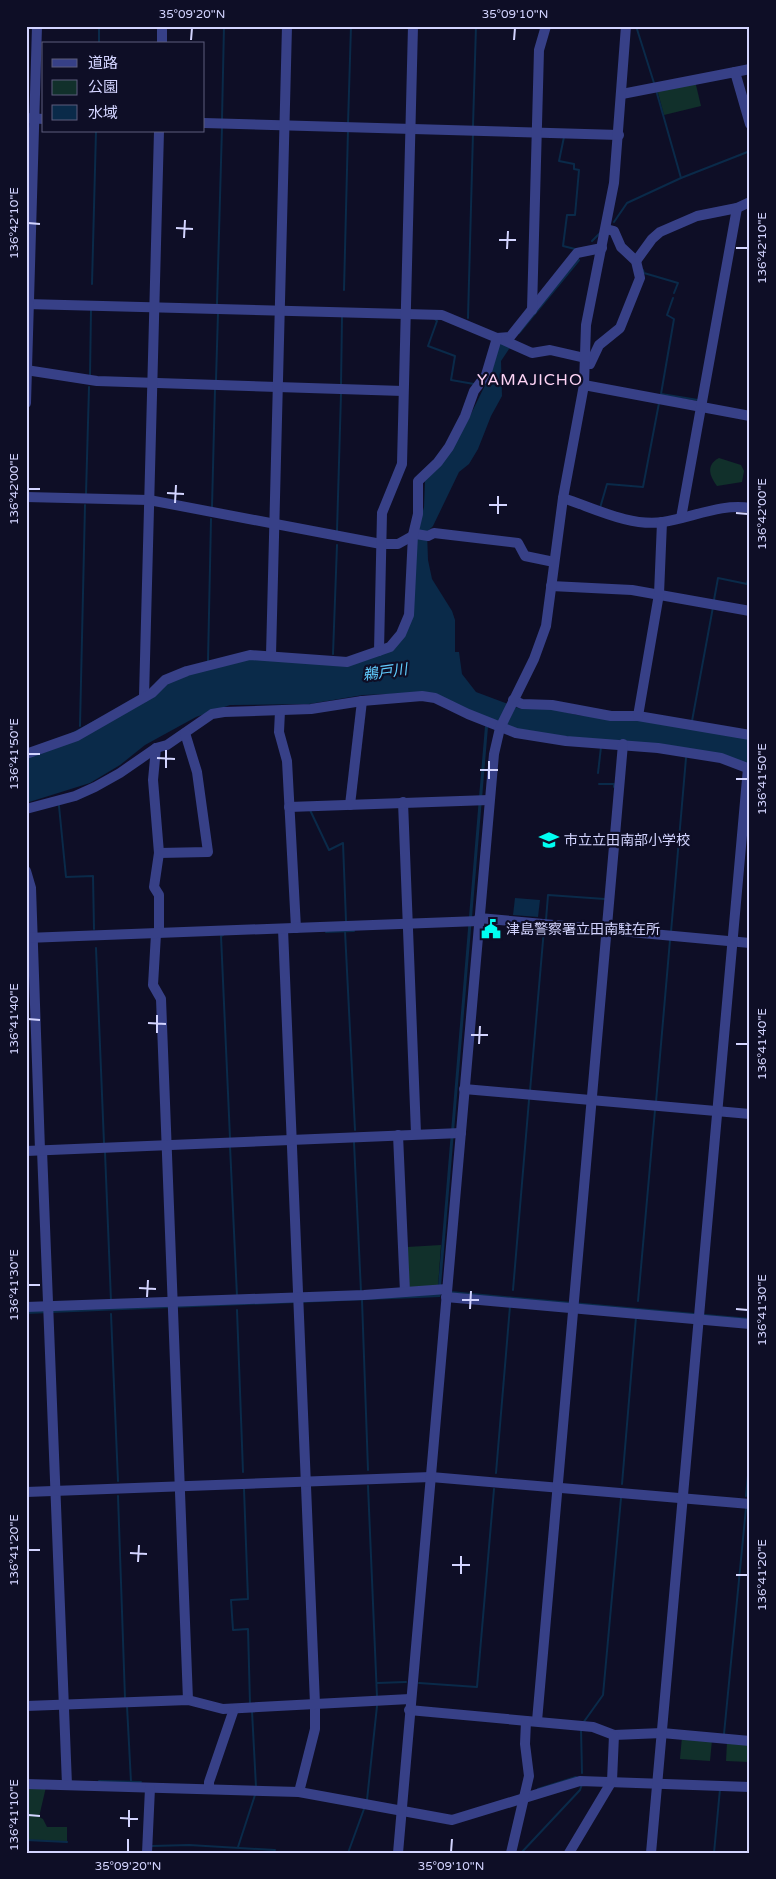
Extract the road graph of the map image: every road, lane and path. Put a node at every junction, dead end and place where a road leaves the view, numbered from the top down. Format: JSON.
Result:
{"nodes":[{"id":1,"x":37,"y":26,"type":"edge"},
{"id":2,"x":162,"y":26,"type":"edge"},
{"id":3,"x":287,"y":26,"type":"edge"},
{"id":4,"x":413,"y":26,"type":"edge"},
{"id":5,"x":546,"y":26,"type":"edge"},
{"id":6,"x":626,"y":26,"type":"edge"},
{"id":7,"x":162,"y":42,"type":"edge"},
{"id":8,"x":750,"y":69,"type":"edge"},
{"id":9,"x":735,"y":72,"type":"junction"},
{"id":10,"x":622,"y":94,"type":"junction"},
{"id":11,"x":35,"y":119,"type":"edge"},
{"id":12,"x":205,"y":123,"type":"edge"},
{"id":13,"x":750,"y":124,"type":"edge"},
{"id":14,"x":284,"y":125,"type":"junction"},
{"id":15,"x":410,"y":129,"type":"junction"},
{"id":16,"x":159,"y":132,"type":"edge"},
{"id":17,"x":536,"y":133,"type":"junction"},
{"id":18,"x":619,"y":135,"type":"junction"},
{"id":19,"x":750,"y":202,"type":"edge"},
{"id":20,"x":737,"y":208,"type":"junction"},
{"id":21,"x":606,"y":229,"type":"junction"},
{"id":22,"x":28,"y":247,"type":"edge"},
{"id":23,"x":602,"y":248,"type":"junction"},
{"id":24,"x":636,"y":261,"type":"junction"},
{"id":25,"x":28,"y":304,"type":"edge"},
{"id":26,"x":154,"y":308,"type":"junction"},
{"id":27,"x":532,"y":310,"type":"junction"},
{"id":28,"x":280,"y":311,"type":"junction"},
{"id":29,"x":406,"y":314,"type":"junction"},
{"id":30,"x":505,"y":342,"type":"junction"},
{"id":31,"x":585,"y":361,"type":"junction"},
{"id":32,"x":27,"y":370,"type":"edge"},
{"id":33,"x":152,"y":383,"type":"junction"},
{"id":34,"x":584,"y":385,"type":"junction"},
{"id":35,"x":278,"y":387,"type":"junction"},
{"id":36,"x":403,"y":391,"type":"junction"},
{"id":37,"x":26,"y":403,"type":"edge"},
{"id":38,"x":701,"y":407,"type":"junction"},
{"id":39,"x":750,"y":416,"type":"edge"},
{"id":40,"x":26,"y":497,"type":"edge"},
{"id":41,"x":563,"y":498,"type":"junction"},
{"id":42,"x":149,"y":500,"type":"junction"},
{"id":43,"x":750,"y":508,"type":"edge"},
{"id":44,"x":681,"y":518,"type":"junction"},
{"id":45,"x":662,"y":522,"type":"junction"},
{"id":46,"x":274,"y":524,"type":"junction"},
{"id":47,"x":414,"y":534,"type":"junction"},
{"id":48,"x":381,"y":544,"type":"junction"},
{"id":49,"x":554,"y":562,"type":"junction"},
{"id":50,"x":551,"y":586,"type":"junction"},
{"id":51,"x":659,"y":594,"type":"junction"},
{"id":52,"x":750,"y":611,"type":"edge"},
{"id":53,"x":379,"y":651,"type":"junction"},
{"id":54,"x":271,"y":655,"type":"junction"},
{"id":55,"x":144,"y":697,"type":"junction"},
{"id":56,"x":513,"y":700,"type":"junction"},
{"id":57,"x":362,"y":701,"type":"junction"},
{"id":58,"x":280,"y":711,"type":"junction"},
{"id":59,"x":638,"y":716,"type":"junction"},
{"id":60,"x":501,"y":727,"type":"junction"},
{"id":61,"x":185,"y":733,"type":"junction"},
{"id":62,"x":750,"y":735,"type":"edge"},
{"id":63,"x":623,"y":744,"type":"junction"},
{"id":64,"x":156,"y":748,"type":"junction"},
{"id":65,"x":26,"y":754,"type":"edge"},
{"id":66,"x":749,"y":769,"type":"edge"},
{"id":67,"x":484,"y":800,"type":"junction"},
{"id":68,"x":403,"y":802,"type":"junction"},
{"id":69,"x":350,"y":804,"type":"junction"},
{"id":70,"x":289,"y":807,"type":"junction"},
{"id":71,"x":26,"y":809,"type":"edge"},
{"id":72,"x":159,"y":853,"type":"junction"},
{"id":73,"x":26,"y":870,"type":"edge"},
{"id":74,"x":474,"y":920,"type":"junction"},
{"id":75,"x":409,"y":923,"type":"junction"},
{"id":76,"x":283,"y":928,"type":"junction"},
{"id":77,"x":296,"y":928,"type":"junction"},
{"id":78,"x":608,"y":930,"type":"junction"},
{"id":79,"x":157,"y":934,"type":"junction"},
{"id":80,"x":29,"y":938,"type":"edge"},
{"id":81,"x":732,"y":941,"type":"junction"},
{"id":82,"x":750,"y":942,"type":"edge"},
{"id":83,"x":464,"y":1089,"type":"junction"},
{"id":84,"x":592,"y":1101,"type":"junction"},
{"id":85,"x":717,"y":1112,"type":"junction"},
{"id":86,"x":750,"y":1114,"type":"edge"},
{"id":87,"x":416,"y":1133,"type":"junction"},
{"id":88,"x":455,"y":1133,"type":"junction"},
{"id":89,"x":398,"y":1135,"type":"junction"},
{"id":90,"x":292,"y":1140,"type":"junction"},
{"id":91,"x":166,"y":1144,"type":"junction"},
{"id":92,"x":41,"y":1150,"type":"junction"},
{"id":93,"x":26,"y":1151,"type":"edge"},
{"id":94,"x":406,"y":1292,"type":"junction"},
{"id":95,"x":446,"y":1293,"type":"junction"},
{"id":96,"x":299,"y":1300,"type":"junction"},
{"id":97,"x":174,"y":1305,"type":"junction"},
{"id":98,"x":575,"y":1305,"type":"junction"},
{"id":99,"x":26,"y":1307,"type":"edge"},
{"id":100,"x":47,"y":1310,"type":"junction"},
{"id":101,"x":699,"y":1317,"type":"junction"},
{"id":102,"x":750,"y":1324,"type":"edge"},
{"id":103,"x":431,"y":1477,"type":"junction"},
{"id":104,"x":306,"y":1482,"type":"junction"},
{"id":105,"x":181,"y":1486,"type":"junction"},
{"id":106,"x":558,"y":1487,"type":"junction"},
{"id":107,"x":55,"y":1491,"type":"junction"},
{"id":108,"x":26,"y":1492,"type":"edge"},
{"id":109,"x":682,"y":1498,"type":"junction"},
{"id":110,"x":750,"y":1504,"type":"edge"},
{"id":111,"x":410,"y":1699,"type":"junction"},
{"id":112,"x":188,"y":1700,"type":"junction"},
{"id":113,"x":314,"y":1704,"type":"junction"},
{"id":114,"x":63,"y":1705,"type":"junction"},
{"id":115,"x":26,"y":1706,"type":"edge"},
{"id":116,"x":234,"y":1708,"type":"junction"},
{"id":117,"x":409,"y":1710,"type":"junction"},
{"id":118,"x":526,"y":1721,"type":"junction"},
{"id":119,"x":537,"y":1721,"type":"junction"},
{"id":120,"x":662,"y":1733,"type":"junction"},
{"id":121,"x":614,"y":1734,"type":"junction"},
{"id":122,"x":750,"y":1741,"type":"edge"},
{"id":123,"x":612,"y":1782,"type":"junction"},
{"id":124,"x":67,"y":1783,"type":"junction"},
{"id":125,"x":658,"y":1783,"type":"junction"},
{"id":126,"x":26,"y":1784,"type":"edge"},
{"id":127,"x":209,"y":1786,"type":"junction"},
{"id":128,"x":750,"y":1787,"type":"edge"},
{"id":129,"x":150,"y":1788,"type":"junction"},
{"id":130,"x":300,"y":1790,"type":"junction"},
{"id":131,"x":524,"y":1797,"type":"junction"},
{"id":132,"x":401,"y":1812,"type":"junction"},
{"id":133,"x":147,"y":1853,"type":"edge"},
{"id":134,"x":398,"y":1853,"type":"edge"},
{"id":135,"x":511,"y":1853,"type":"edge"},
{"id":136,"x":569,"y":1853,"type":"edge"},
{"id":137,"x":651,"y":1853,"type":"edge"}],
"edges":[{"from":1,"to":11,"type":"street"},
{"from":2,"to":7,"type":"street"},
{"from":3,"to":14,"type":"street"},
{"from":4,"to":15,"type":"street"},
{"from":5,"to":17,"type":"street"},
{"from":6,"to":10,"type":"street"},
{"from":8,"to":9,"type":"street"},
{"from":9,"to":10,"type":"street"},
{"from":9,"to":13,"type":"street"},
{"from":10,"to":18,"type":"street"},
{"from":11,"to":22,"type":"street"},
{"from":12,"to":14,"type":"street"},
{"from":14,"to":15,"type":"street"},
{"from":14,"to":28,"type":"street"},
{"from":15,"to":17,"type":"street"},
{"from":15,"to":29,"type":"street"},
{"from":16,"to":26,"type":"street"},
{"from":17,"to":18,"type":"street"},
{"from":17,"to":27,"type":"street"},
{"from":18,"to":21,"type":"street"},
{"from":19,"to":20,"type":"street"},
{"from":20,"to":24,"type":"street"},
{"from":20,"to":38,"type":"street"},
{"from":21,"to":23,"type":"street"},
{"from":21,"to":24,"type":"street"},
{"from":22,"to":25,"type":"street"},
{"from":23,"to":27,"type":"street"},
{"from":23,"to":31,"type":"street"},
{"from":24,"to":31,"type":"street"},
{"from":25,"to":26,"type":"street"},
{"from":25,"to":32,"type":"street"},
{"from":26,"to":28,"type":"street"},
{"from":26,"to":33,"type":"street"},
{"from":27,"to":30,"type":"street"},
{"from":28,"to":29,"type":"street"},
{"from":28,"to":35,"type":"street"},
{"from":29,"to":30,"type":"street"},
{"from":29,"to":36,"type":"street"},
{"from":30,"to":31,"type":"street"},
{"from":30,"to":47,"type":"street"},
{"from":31,"to":34,"type":"street"},
{"from":32,"to":33,"type":"street"},
{"from":32,"to":37,"type":"street"},
{"from":33,"to":35,"type":"street"},
{"from":33,"to":42,"type":"street"},
{"from":34,"to":38,"type":"street"},
{"from":34,"to":41,"type":"street"},
{"from":35,"to":36,"type":"street"},
{"from":35,"to":46,"type":"street"},
{"from":36,"to":48,"type":"street"},
{"from":38,"to":39,"type":"street"},
{"from":38,"to":44,"type":"street"},
{"from":40,"to":42,"type":"street"},
{"from":41,"to":45,"type":"street"},
{"from":41,"to":49,"type":"street"},
{"from":42,"to":46,"type":"street"},
{"from":42,"to":55,"type":"street"},
{"from":43,"to":44,"type":"street"},
{"from":44,"to":45,"type":"street"},
{"from":45,"to":51,"type":"street"},
{"from":46,"to":48,"type":"street"},
{"from":46,"to":54,"type":"street"},
{"from":47,"to":48,"type":"street"},
{"from":47,"to":49,"type":"street"},
{"from":47,"to":53,"type":"street"},
{"from":48,"to":53,"type":"street"},
{"from":49,"to":50,"type":"street"},
{"from":50,"to":51,"type":"street"},
{"from":50,"to":56,"type":"street"},
{"from":51,"to":52,"type":"street"},
{"from":51,"to":59,"type":"street"},
{"from":53,"to":54,"type":"street"},
{"from":54,"to":55,"type":"street"},
{"from":55,"to":65,"type":"street"},
{"from":56,"to":59,"type":"street"},
{"from":56,"to":60,"type":"street"},
{"from":57,"to":58,"type":"street"},
{"from":57,"to":60,"type":"street"},
{"from":57,"to":69,"type":"street"},
{"from":58,"to":61,"type":"street"},
{"from":58,"to":70,"type":"street"},
{"from":59,"to":62,"type":"street"},
{"from":60,"to":63,"type":"street"},
{"from":60,"to":67,"type":"street"},
{"from":61,"to":64,"type":"street"},
{"from":61,"to":72,"type":"street"},
{"from":63,"to":66,"type":"street"},
{"from":63,"to":78,"type":"street"},
{"from":64,"to":71,"type":"street"},
{"from":64,"to":72,"type":"street"},
{"from":66,"to":81,"type":"street"},
{"from":67,"to":68,"type":"street"},
{"from":67,"to":74,"type":"street"},
{"from":68,"to":69,"type":"street"},
{"from":68,"to":75,"type":"street"},
{"from":69,"to":70,"type":"street"},
{"from":70,"to":77,"type":"street"},
{"from":72,"to":79,"type":"street"},
{"from":73,"to":80,"type":"street"},
{"from":74,"to":75,"type":"street"},
{"from":74,"to":78,"type":"street"},
{"from":74,"to":83,"type":"street"},
{"from":75,"to":77,"type":"street"},
{"from":75,"to":87,"type":"street"},
{"from":76,"to":77,"type":"street"},
{"from":76,"to":79,"type":"street"},
{"from":76,"to":90,"type":"street"},
{"from":78,"to":81,"type":"street"},
{"from":78,"to":84,"type":"street"},
{"from":79,"to":80,"type":"street"},
{"from":79,"to":91,"type":"street"},
{"from":80,"to":92,"type":"street"},
{"from":81,"to":82,"type":"street"},
{"from":81,"to":85,"type":"street"},
{"from":83,"to":84,"type":"street"},
{"from":83,"to":88,"type":"street"},
{"from":84,"to":85,"type":"street"},
{"from":84,"to":98,"type":"street"},
{"from":85,"to":86,"type":"street"},
{"from":85,"to":101,"type":"street"},
{"from":87,"to":88,"type":"street"},
{"from":87,"to":89,"type":"street"},
{"from":88,"to":95,"type":"street"},
{"from":89,"to":90,"type":"street"},
{"from":89,"to":94,"type":"street"},
{"from":90,"to":91,"type":"street"},
{"from":90,"to":96,"type":"street"},
{"from":91,"to":92,"type":"street"},
{"from":91,"to":97,"type":"street"},
{"from":92,"to":93,"type":"street"},
{"from":92,"to":100,"type":"street"},
{"from":94,"to":95,"type":"street"},
{"from":94,"to":96,"type":"street"},
{"from":95,"to":98,"type":"street"},
{"from":95,"to":103,"type":"street"},
{"from":96,"to":97,"type":"street"},
{"from":96,"to":104,"type":"street"},
{"from":97,"to":100,"type":"street"},
{"from":97,"to":105,"type":"street"},
{"from":98,"to":101,"type":"street"},
{"from":98,"to":106,"type":"street"},
{"from":99,"to":100,"type":"street"},
{"from":100,"to":107,"type":"street"},
{"from":101,"to":102,"type":"street"},
{"from":101,"to":109,"type":"street"},
{"from":103,"to":104,"type":"street"},
{"from":103,"to":106,"type":"street"},
{"from":103,"to":111,"type":"street"},
{"from":104,"to":105,"type":"street"},
{"from":104,"to":113,"type":"street"},
{"from":105,"to":107,"type":"street"},
{"from":105,"to":112,"type":"street"},
{"from":106,"to":109,"type":"street"},
{"from":106,"to":119,"type":"street"},
{"from":107,"to":108,"type":"street"},
{"from":107,"to":114,"type":"street"},
{"from":109,"to":110,"type":"street"},
{"from":109,"to":120,"type":"street"},
{"from":111,"to":113,"type":"street"},
{"from":111,"to":117,"type":"street"},
{"from":112,"to":114,"type":"street"},
{"from":112,"to":116,"type":"street"},
{"from":113,"to":116,"type":"street"},
{"from":113,"to":130,"type":"street"},
{"from":114,"to":115,"type":"street"},
{"from":114,"to":124,"type":"street"},
{"from":116,"to":127,"type":"street"},
{"from":117,"to":118,"type":"street"},
{"from":117,"to":132,"type":"street"},
{"from":118,"to":119,"type":"street"},
{"from":118,"to":131,"type":"street"},
{"from":119,"to":121,"type":"street"},
{"from":120,"to":121,"type":"street"},
{"from":120,"to":122,"type":"street"},
{"from":120,"to":125,"type":"street"},
{"from":121,"to":123,"type":"street"},
{"from":123,"to":125,"type":"street"},
{"from":123,"to":131,"type":"street"},
{"from":123,"to":136,"type":"street"},
{"from":124,"to":126,"type":"street"},
{"from":124,"to":129,"type":"street"},
{"from":125,"to":128,"type":"street"},
{"from":125,"to":137,"type":"street"},
{"from":127,"to":129,"type":"street"},
{"from":127,"to":130,"type":"street"},
{"from":129,"to":133,"type":"street"},
{"from":130,"to":132,"type":"street"},
{"from":131,"to":132,"type":"street"},
{"from":131,"to":135,"type":"street"},
{"from":132,"to":134,"type":"street"}]}
